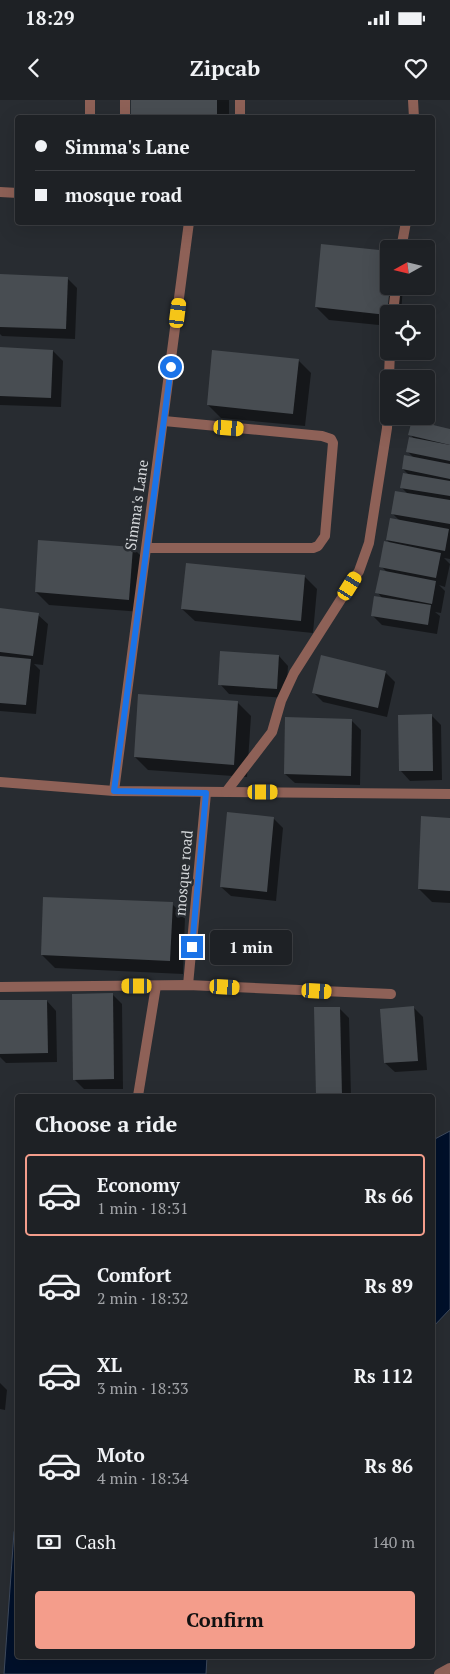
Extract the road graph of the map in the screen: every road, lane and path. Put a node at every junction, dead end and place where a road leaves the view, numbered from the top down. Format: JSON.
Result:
{"nodes":[{"id":1,"x":90,"y":100,"type":"edge"},
{"id":2,"x":125,"y":100,"type":"edge"},
{"id":3,"x":240,"y":100,"type":"edge"},
{"id":4,"x":413,"y":100,"type":"edge"},
{"id":5,"x":90,"y":115,"type":"edge"},
{"id":6,"x":125,"y":115,"type":"edge"},
{"id":7,"x":240,"y":115,"type":"edge"},
{"id":8,"x":414,"y":115,"type":"edge"},
{"id":9,"x":0,"y":192,"type":"edge"},
{"id":10,"x":15,"y":193,"type":"edge"},
{"id":11,"x":189,"y":225,"type":"edge"},
{"id":12,"x":405,"y":225,"type":"edge"},
{"id":13,"x":403,"y":240,"type":"edge"},
{"id":14,"x":390,"y":360,"type":"edge"},
{"id":15,"x":164,"y":421,"type":"junction"},
{"id":16,"x":147,"y":548,"type":"junction"},
{"id":17,"x":0,"y":782,"type":"edge"},
{"id":18,"x":114,"y":791,"type":"junction"},
{"id":19,"x":226,"y":792,"type":"junction"},
{"id":20,"x":206,"y":793,"type":"junction"},
{"id":21,"x":450,"y":794,"type":"edge"},
{"id":22,"x":188,"y":985,"type":"junction"},
{"id":23,"x":156,"y":986,"type":"junction"},
{"id":24,"x":0,"y":987,"type":"edge"},
{"id":25,"x":391,"y":994,"type":"dead end"},
{"id":26,"x":138,"y":1094,"type":"edge"},
{"id":27,"x":450,"y":1668,"type":"edge"},
{"id":28,"x":439,"y":1674,"type":"edge"}],
"edges":[{"from":1,"to":5,"type":"street"},
{"from":2,"to":6,"type":"street"},
{"from":3,"to":7,"type":"street"},
{"from":4,"to":8,"type":"street"},
{"from":9,"to":10,"type":"street"},
{"from":11,"to":15,"type":"street","name":"Simma's Lane"},
{"from":12,"to":13,"type":"street"},
{"from":14,"to":19,"type":"street"},
{"from":15,"to":16,"type":"street","name":"Simma's Lane"},
{"from":15,"to":16,"type":"street"},
{"from":16,"to":18,"type":"street","name":"Simma's Lane"},
{"from":17,"to":18,"type":"street"},
{"from":18,"to":20,"type":"street"},
{"from":19,"to":20,"type":"street"},
{"from":19,"to":21,"type":"street"},
{"from":20,"to":22,"type":"street","name":"mosque road"},
{"from":22,"to":23,"type":"street"},
{"from":22,"to":25,"type":"street"},
{"from":23,"to":24,"type":"street"},
{"from":23,"to":26,"type":"street"},
{"from":27,"to":28,"type":"street"}]}
